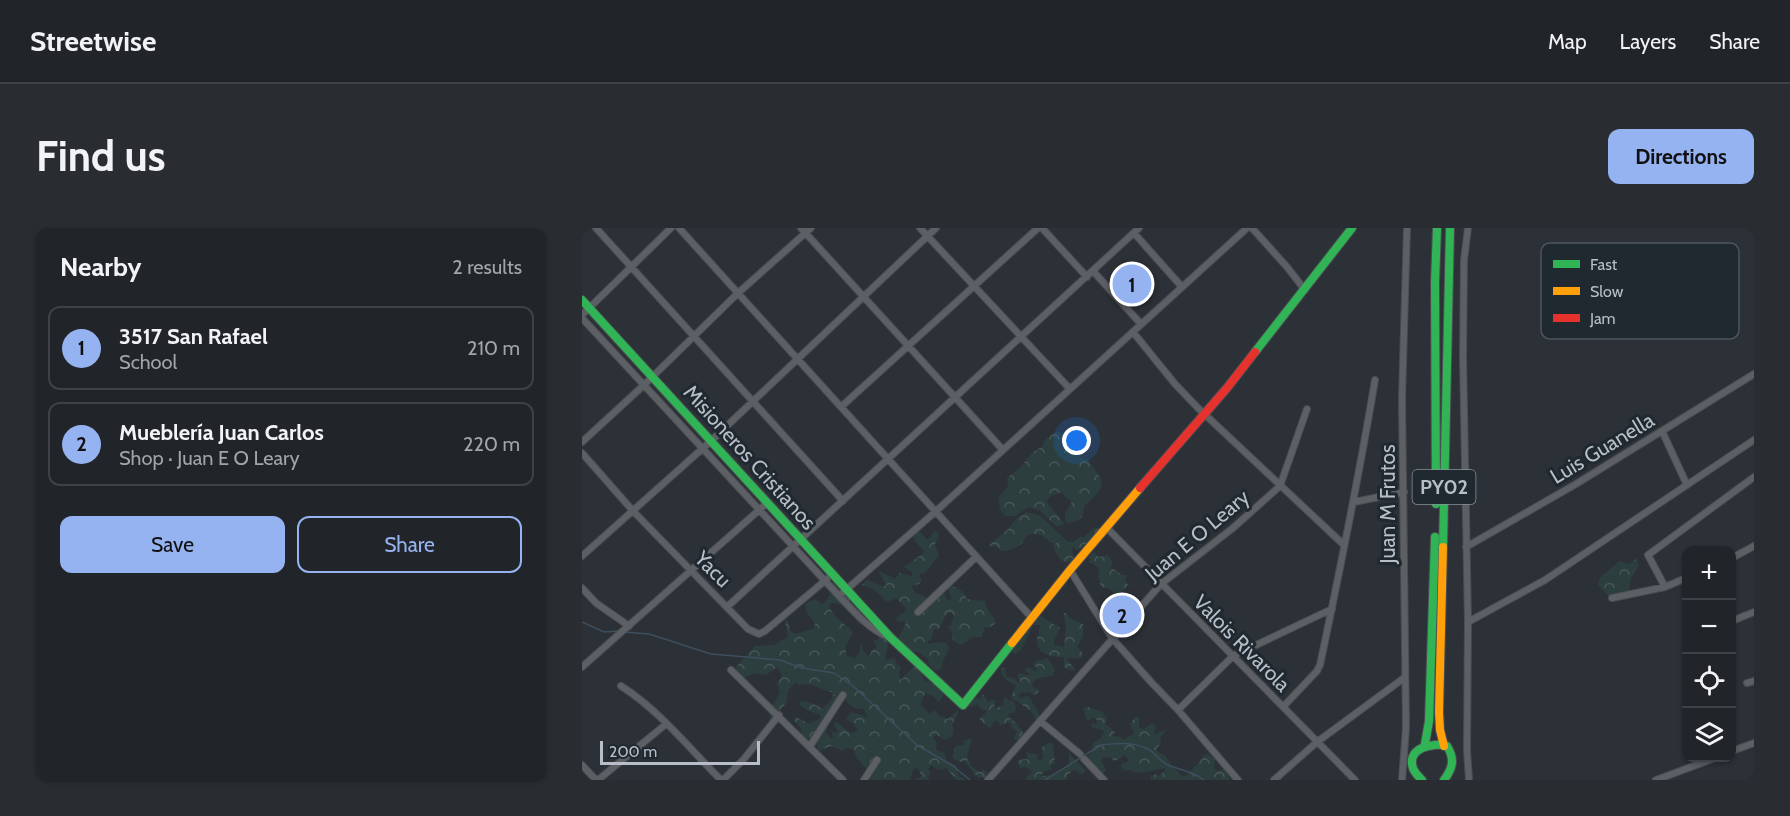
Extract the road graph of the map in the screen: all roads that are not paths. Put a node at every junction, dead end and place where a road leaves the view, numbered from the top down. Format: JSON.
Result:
{"nodes":[{"id":1,"x":596,"y":228,"type":"edge"},
{"id":2,"x":671,"y":228,"type":"edge"},
{"id":3,"x":679,"y":228,"type":"edge"},
{"id":4,"x":920,"y":228,"type":"edge"},
{"id":5,"x":936,"y":228,"type":"edge"},
{"id":6,"x":1040,"y":228,"type":"edge"},
{"id":7,"x":1247,"y":228,"type":"edge"},
{"id":8,"x":1251,"y":228,"type":"edge"},
{"id":9,"x":1352,"y":228,"type":"edge"},
{"id":10,"x":1407,"y":228,"type":"edge"},
{"id":11,"x":1437,"y":228,"type":"edge"},
{"id":12,"x":1450,"y":228,"type":"edge"},
{"id":13,"x":1468,"y":228,"type":"edge"},
{"id":14,"x":806,"y":230,"type":"edge"},
{"id":15,"x":1137,"y":230,"type":"edge"},
{"id":16,"x":927,"y":236,"type":"junction"},
{"id":17,"x":632,"y":268,"type":"junction"},
{"id":18,"x":1093,"y":271,"type":"junction"},
{"id":19,"x":1087,"y":276,"type":"junction"},
{"id":20,"x":974,"y":285,"type":"junction"},
{"id":21,"x":1182,"y":287,"type":"junction"},
{"id":22,"x":1305,"y":290,"type":"junction"},
{"id":23,"x":737,"y":294,"type":"junction"},
{"id":24,"x":863,"y":297,"type":"junction"},
{"id":25,"x":582,"y":300,"type":"edge"},
{"id":26,"x":590,"y":308,"type":"junction"},
{"id":27,"x":582,"y":317,"type":"edge"},
{"id":28,"x":1142,"y":324,"type":"junction"},
{"id":29,"x":1133,"y":332,"type":"junction"},
{"id":30,"x":1022,"y":336,"type":"junction"},
{"id":31,"x":694,"y":337,"type":"junction"},
{"id":32,"x":909,"y":347,"type":"junction"},
{"id":33,"x":798,"y":358,"type":"junction"},
{"id":34,"x":1754,"y":374,"type":"edge"},
{"id":35,"x":652,"y":377,"type":"junction"},
{"id":36,"x":1375,"y":380,"type":"dead end"},
{"id":37,"x":644,"y":385,"type":"junction"},
{"id":38,"x":1069,"y":388,"type":"junction"},
{"id":39,"x":955,"y":398,"type":"junction"},
{"id":40,"x":753,"y":401,"type":"junction"},
{"id":41,"x":842,"y":406,"type":"junction"},
{"id":42,"x":1307,"y":409,"type":"dead end"},
{"id":43,"x":1205,"y":413,"type":"junction"},
{"id":44,"x":1662,"y":431,"type":"junction"},
{"id":45,"x":1754,"y":440,"type":"edge"},
{"id":46,"x":711,"y":441,"type":"junction"},
{"id":47,"x":582,"y":442,"type":"edge"},
{"id":48,"x":702,"y":449,"type":"junction"},
{"id":49,"x":1003,"y":450,"type":"junction"},
{"id":50,"x":582,"y":453,"type":"edge"},
{"id":51,"x":889,"y":460,"type":"junction"},
{"id":52,"x":1754,"y":477,"type":"edge"},
{"id":53,"x":1687,"y":485,"type":"junction"},
{"id":54,"x":1280,"y":486,"type":"junction"},
{"id":55,"x":1404,"y":492,"type":"junction"},
{"id":56,"x":843,"y":501,"type":"junction"},
{"id":57,"x":1354,"y":502,"type":"junction"},
{"id":58,"x":767,"y":503,"type":"junction"},
{"id":59,"x":759,"y":510,"type":"junction"},
{"id":60,"x":633,"y":511,"type":"junction"},
{"id":61,"x":935,"y":512,"type":"junction"},
{"id":62,"x":1107,"y":528,"type":"junction"},
{"id":63,"x":801,"y":540,"type":"junction"},
{"id":64,"x":1344,"y":545,"type":"junction"},
{"id":65,"x":1754,"y":546,"type":"edge"},
{"id":66,"x":794,"y":547,"type":"junction"},
{"id":67,"x":1466,"y":547,"type":"junction"},
{"id":68,"x":1736,"y":555,"type":"edge"},
{"id":69,"x":582,"y":556,"type":"edge"},
{"id":70,"x":976,"y":556,"type":"junction"},
{"id":71,"x":1070,"y":570,"type":"junction"},
{"id":72,"x":691,"y":571,"type":"junction"},
{"id":73,"x":832,"y":575,"type":"junction"},
{"id":74,"x":1682,"y":580,"type":"edge"},
{"id":75,"x":824,"y":581,"type":"junction"},
{"id":76,"x":1161,"y":584,"type":"junction"},
{"id":77,"x":1665,"y":587,"type":"junction"},
{"id":78,"x":582,"y":588,"type":"edge"},
{"id":79,"x":847,"y":590,"type":"junction"},
{"id":80,"x":839,"y":597,"type":"junction"},
{"id":81,"x":1612,"y":598,"type":"dead end"},
{"id":82,"x":727,"y":607,"type":"junction"},
{"id":83,"x":1332,"y":609,"type":"junction"},
{"id":84,"x":918,"y":612,"type":"dead end"},
{"id":85,"x":1754,"y":612,"type":"edge"},
{"id":86,"x":1032,"y":618,"type":"junction"},
{"id":87,"x":1736,"y":619,"type":"edge"},
{"id":88,"x":1468,"y":622,"type":"junction"},
{"id":89,"x":627,"y":627,"type":"junction"},
{"id":90,"x":891,"y":638,"type":"junction"},
{"id":91,"x":1112,"y":638,"type":"junction"},
{"id":92,"x":1233,"y":656,"type":"junction"},
{"id":93,"x":582,"y":667,"type":"edge"},
{"id":94,"x":731,"y":670,"type":"dead end"},
{"id":95,"x":1404,"y":678,"type":"junction"},
{"id":96,"x":1754,"y":681,"type":"edge"},
{"id":97,"x":1747,"y":683,"type":"dead end"},
{"id":98,"x":621,"y":686,"type":"dead end"},
{"id":99,"x":843,"y":695,"type":"dead end"},
{"id":100,"x":1283,"y":707,"type":"junction"},
{"id":101,"x":1178,"y":710,"type":"junction"},
{"id":102,"x":779,"y":715,"type":"junction"},
{"id":103,"x":1040,"y":721,"type":"junction"},
{"id":104,"x":666,"y":724,"type":"junction"},
{"id":105,"x":1317,"y":742,"type":"junction"},
{"id":106,"x":1754,"y":743,"type":"edge"},
{"id":107,"x":1425,"y":744,"type":"junction"},
{"id":108,"x":810,"y":746,"type":"junction"},
{"id":109,"x":1444,"y":746,"type":"junction"},
{"id":110,"x":1736,"y":749,"type":"edge"},
{"id":111,"x":1467,"y":750,"type":"junction"},
{"id":112,"x":1453,"y":759,"type":"junction"},
{"id":113,"x":877,"y":760,"type":"dead end"},
{"id":114,"x":1704,"y":762,"type":"edge"},
{"id":115,"x":582,"y":765,"type":"edge"},
{"id":116,"x":1419,"y":778,"type":"edge"},
{"id":117,"x":597,"y":780,"type":"edge"},
{"id":118,"x":722,"y":780,"type":"edge"},
{"id":119,"x":843,"y":780,"type":"edge"},
{"id":120,"x":864,"y":780,"type":"edge"},
{"id":121,"x":988,"y":780,"type":"edge"},
{"id":122,"x":1104,"y":780,"type":"edge"},
{"id":123,"x":1238,"y":780,"type":"edge"},
{"id":124,"x":1274,"y":780,"type":"edge"},
{"id":125,"x":1355,"y":780,"type":"edge"},
{"id":126,"x":1404,"y":780,"type":"edge"},
{"id":127,"x":1445,"y":780,"type":"edge"},
{"id":128,"x":1469,"y":780,"type":"edge"},
{"id":129,"x":1656,"y":780,"type":"edge"}],
"edges":[{"from":1,"to":17,"type":"street"},
{"from":2,"to":17,"type":"street"},
{"from":3,"to":23,"type":"street"},
{"from":4,"to":16,"type":"street"},
{"from":5,"to":16,"type":"street"},
{"from":6,"to":19,"type":"street"},
{"from":6,"to":20,"type":"street"},
{"from":7,"to":21,"type":"street"},
{"from":8,"to":22,"type":"street"},
{"from":9,"to":22,"type":"main road"},
{"from":10,"to":55,"type":"street","name":"Juan M Frutos"},
{"from":11,"to":107,"type":"main road","number":"PY02"},
{"from":12,"to":109,"type":"main road","number":"PY02"},
{"from":13,"to":67,"type":"street"},
{"from":14,"to":23,"type":"street"},
{"from":14,"to":24,"type":"street"},
{"from":15,"to":18,"type":"street"},
{"from":15,"to":21,"type":"street"},
{"from":16,"to":20,"type":"street"},
{"from":16,"to":24,"type":"street"},
{"from":17,"to":26,"type":"street"},
{"from":17,"to":31,"type":"street"},
{"from":18,"to":19,"type":"street"},
{"from":18,"to":28,"type":"street"},
{"from":19,"to":30,"type":"street"},
{"from":20,"to":30,"type":"street"},
{"from":20,"to":32,"type":"street"},
{"from":21,"to":28,"type":"street"},
{"from":22,"to":43,"type":"main road"},
{"from":23,"to":31,"type":"street"},
{"from":23,"to":33,"type":"street"},
{"from":24,"to":32,"type":"street"},
{"from":24,"to":33,"type":"street"},
{"from":25,"to":26,"type":"main road","name":"Misioneros Cristianos"},
{"from":26,"to":27,"type":"street"},
{"from":26,"to":35,"type":"main road","name":"Misioneros Cristianos"},
{"from":27,"to":37,"type":"street","name":"Misioneros Cristianos"},
{"from":28,"to":29,"type":"street"},
{"from":29,"to":38,"type":"street"},
{"from":29,"to":43,"type":"street"},
{"from":30,"to":38,"type":"street"},
{"from":30,"to":39,"type":"street"},
{"from":31,"to":35,"type":"street"},
{"from":31,"to":40,"type":"street"},
{"from":32,"to":39,"type":"street"},
{"from":32,"to":41,"type":"street"},
{"from":33,"to":40,"type":"street"},
{"from":33,"to":41,"type":"street"},
{"from":34,"to":44,"type":"street","name":"Luis Guanella"},
{"from":35,"to":37,"type":"street"},
{"from":35,"to":46,"type":"main road","name":"Misioneros Cristianos"},
{"from":36,"to":57,"type":"street"},
{"from":37,"to":47,"type":"street"},
{"from":37,"to":48,"type":"street","name":"Misioneros Cristianos"},
{"from":38,"to":49,"type":"street"},
{"from":39,"to":49,"type":"street"},
{"from":39,"to":51,"type":"street"},
{"from":40,"to":46,"type":"street"},
{"from":40,"to":56,"type":"street"},
{"from":41,"to":51,"type":"street"},
{"from":42,"to":54,"type":"street","name":"Juan E O Leary"},
{"from":43,"to":54,"type":"street"},
{"from":43,"to":62,"type":"main road"},
{"from":44,"to":53,"type":"street"},
{"from":44,"to":67,"type":"street","name":"Luis Guanella"},
{"from":45,"to":53,"type":"street"},
{"from":46,"to":48,"type":"street"},
{"from":46,"to":58,"type":"main road","name":"Misioneros Cristianos"},
{"from":48,"to":59,"type":"street","name":"Misioneros Cristianos"},
{"from":48,"to":60,"type":"street"},
{"from":49,"to":61,"type":"street"},
{"from":50,"to":60,"type":"street","name":"Yacu"},
{"from":51,"to":56,"type":"street"},
{"from":51,"to":61,"type":"street"},
{"from":52,"to":77,"type":"street"},
{"from":53,"to":88,"type":"street"},
{"from":54,"to":64,"type":"street"},
{"from":54,"to":76,"type":"street","name":"Juan E O Leary"},
{"from":55,"to":57,"type":"street"},
{"from":55,"to":95,"type":"street","name":"Juan M Frutos"},
{"from":56,"to":63,"type":"street"},
{"from":57,"to":64,"type":"street"},
{"from":58,"to":59,"type":"street"},
{"from":58,"to":63,"type":"main road","name":"Misioneros Cristianos"},
{"from":59,"to":66,"type":"street","name":"Misioneros Cristianos"},
{"from":59,"to":72,"type":"street"},
{"from":60,"to":69,"type":"street"},
{"from":60,"to":72,"type":"street","name":"Yacu"},
{"from":61,"to":70,"type":"street"},
{"from":61,"to":79,"type":"street"},
{"from":62,"to":71,"type":"main road"},
{"from":62,"to":76,"type":"street","name":"Valois Rivarola"},
{"from":63,"to":66,"type":"street"},
{"from":63,"to":73,"type":"main road","name":"Misioneros Cristianos"},
{"from":64,"to":83,"type":"street"},
{"from":65,"to":68,"type":"street"},
{"from":66,"to":75,"type":"street","name":"Misioneros Cristianos"},
{"from":66,"to":82,"type":"street"},
{"from":67,"to":88,"type":"street"},
{"from":70,"to":84,"type":"street"},
{"from":70,"to":86,"type":"street"},
{"from":71,"to":86,"type":"main road"},
{"from":71,"to":91,"type":"street"},
{"from":72,"to":82,"type":"street","name":"Yacu"},
{"from":72,"to":89,"type":"street"},
{"from":73,"to":75,"type":"street","name":"Yacu"},
{"from":73,"to":79,"type":"main road","name":"Misioneros Cristianos"},
{"from":74,"to":77,"type":"street"},
{"from":75,"to":80,"type":"street","name":"Misioneros Cristianos"},
{"from":75,"to":82,"type":"street","name":"Yacu"},
{"from":76,"to":91,"type":"street","name":"Juan E O Leary"},
{"from":76,"to":92,"type":"street","name":"Valois Rivarola"},
{"from":77,"to":81,"type":"street"},
{"from":78,"to":89,"type":"street"},
{"from":79,"to":80,"type":"street"},
{"from":79,"to":90,"type":"main road","name":"Misioneros Cristianos"},
{"from":80,"to":90,"type":"street","name":"Misioneros Cristianos"},
{"from":83,"to":92,"type":"street"},
{"from":83,"to":100,"type":"street"},
{"from":85,"to":87,"type":"street"},
{"from":86,"to":90,"type":"main road","name":"Misioneros Cristianos"},
{"from":88,"to":111,"type":"street"},
{"from":89,"to":93,"type":"street"},
{"from":91,"to":101,"type":"street"},
{"from":91,"to":103,"type":"street","name":"Juan E O Leary"},
{"from":92,"to":100,"type":"street","name":"Valois Rivarola"},
{"from":92,"to":101,"type":"street"},
{"from":94,"to":102,"type":"street"},
{"from":95,"to":105,"type":"street"},
{"from":95,"to":126,"type":"street","name":"Juan M Frutos"},
{"from":96,"to":97,"type":"street"},
{"from":98,"to":104,"type":"street"},
{"from":99,"to":108,"type":"street"},
{"from":100,"to":105,"type":"street","name":"Valois Rivarola"},
{"from":101,"to":123,"type":"street"},
{"from":102,"to":108,"type":"street"},
{"from":102,"to":118,"type":"street"},
{"from":103,"to":121,"type":"street","name":"Juan E O Leary"},
{"from":103,"to":122,"type":"street"},
{"from":104,"to":117,"type":"street"},
{"from":104,"to":118,"type":"street"},
{"from":105,"to":124,"type":"street"},
{"from":105,"to":125,"type":"street","name":"Valois Rivarola"},
{"from":106,"to":110,"type":"street"},
{"from":107,"to":109,"type":"main road"},
{"from":107,"to":116,"type":"main road","number":"PY02"},
{"from":108,"to":119,"type":"street"},
{"from":109,"to":112,"type":"main road","number":"PY02"},
{"from":111,"to":112,"type":"street"},
{"from":111,"to":128,"type":"street"},
{"from":112,"to":127,"type":"main road"},
{"from":113,"to":120,"type":"street"},
{"from":114,"to":129,"type":"street"},
{"from":115,"to":117,"type":"street"},
{"from":116,"to":126,"type":"street"}]}
